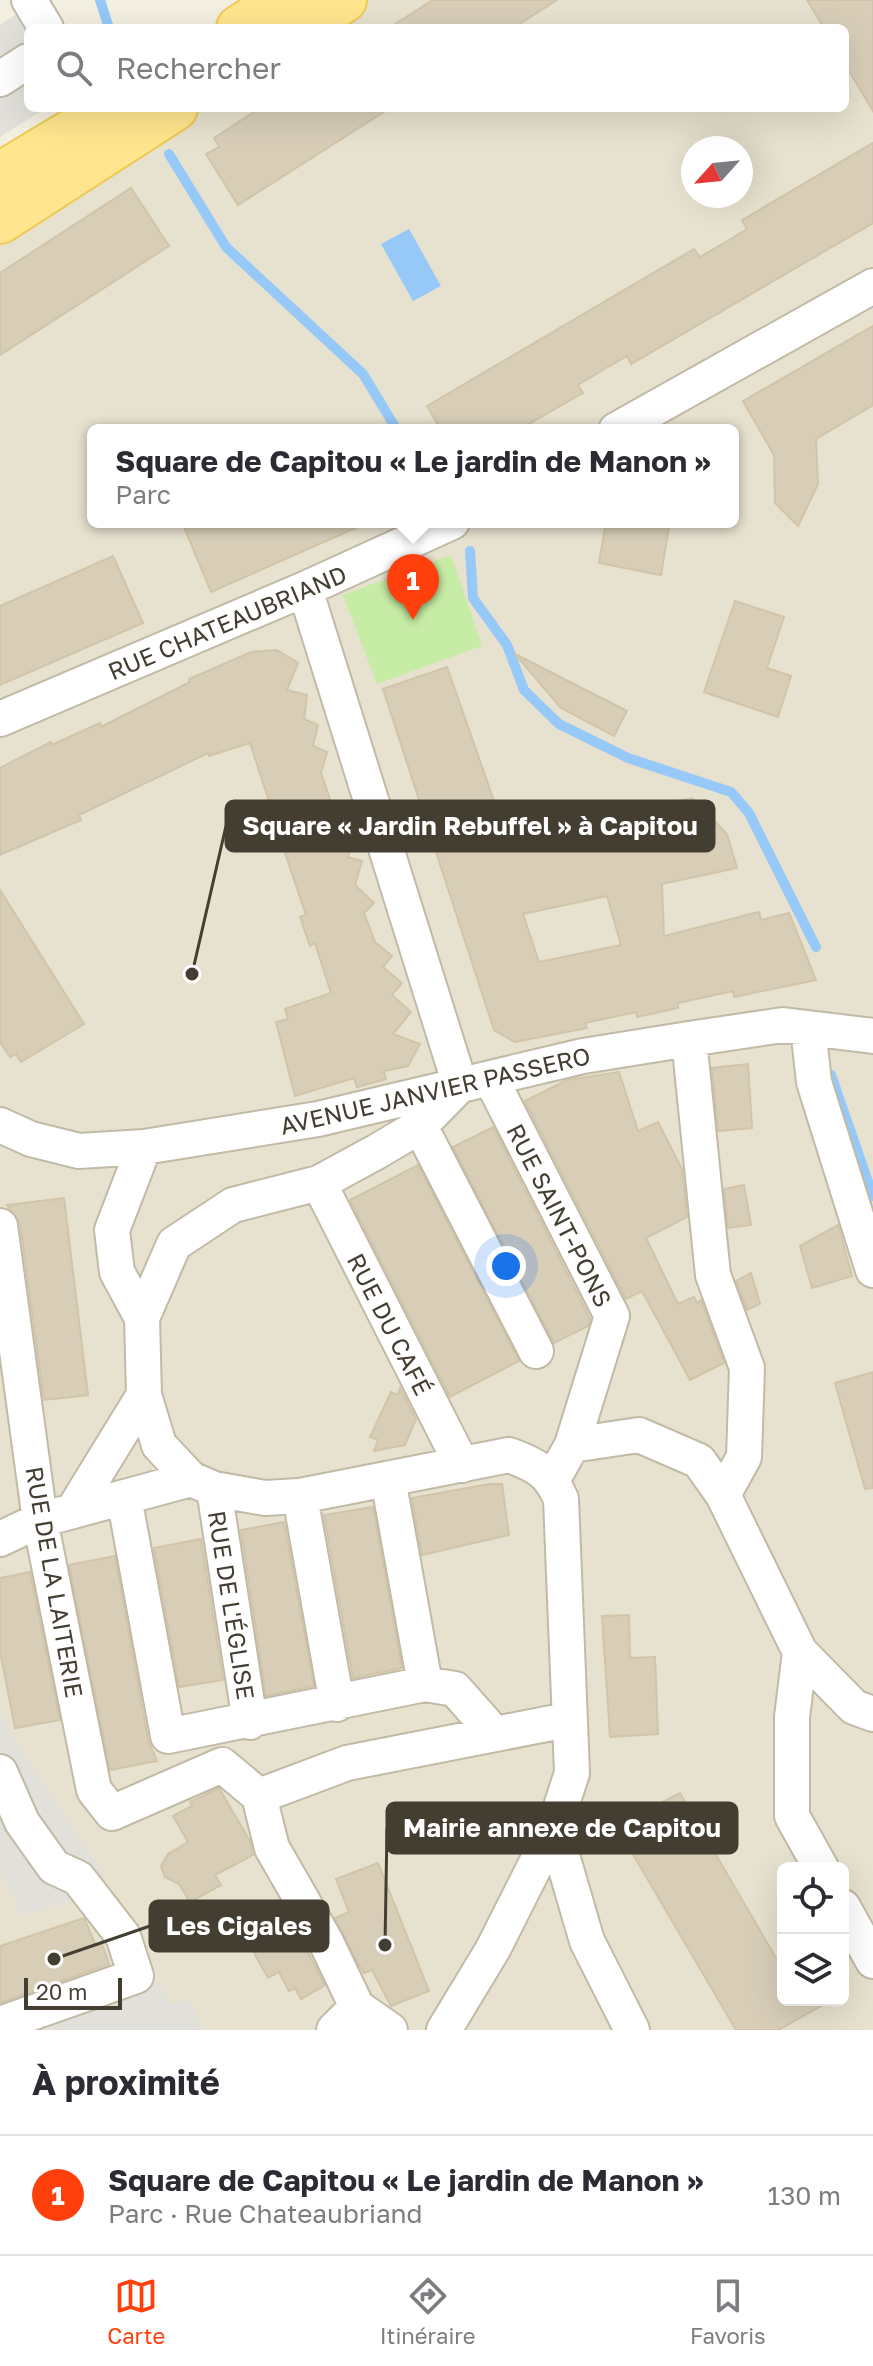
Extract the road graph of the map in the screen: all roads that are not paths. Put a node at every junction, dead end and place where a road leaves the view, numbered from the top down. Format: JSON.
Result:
{"nodes":[{"id":1,"x":29,"y":0,"type":"edge"},
{"id":2,"x":282,"y":0,"type":"edge"},
{"id":3,"x":344,"y":0,"type":"edge"},
{"id":4,"x":44,"y":24,"type":"edge"},
{"id":5,"x":245,"y":24,"type":"edge"},
{"id":6,"x":306,"y":24,"type":"edge"},
{"id":7,"x":24,"y":64,"type":"edge"},
{"id":8,"x":0,"y":79,"type":"edge"},
{"id":9,"x":100,"y":112,"type":"edge"},
{"id":10,"x":169,"y":112,"type":"edge"},
{"id":11,"x":0,"y":175,"type":"edge"},
{"id":12,"x":0,"y":221,"type":"edge"},
{"id":13,"x":873,"y":286,"type":"edge"},
{"id":14,"x":627,"y":424,"type":"edge"},
{"id":15,"x":439,"y":528,"type":"edge"},
{"id":16,"x":305,"y":589,"type":"junction"},
{"id":17,"x":0,"y":719,"type":"edge"},
{"id":18,"x":808,"y":1028,"type":"junction"},
{"id":19,"x":873,"y":1036,"type":"edge"},
{"id":20,"x":689,"y":1039,"type":"junction"},
{"id":21,"x":476,"y":1082,"type":"junction"},
{"id":22,"x":0,"y":1125,"type":"edge"},
{"id":23,"x":420,"y":1126,"type":"junction"},
{"id":24,"x":144,"y":1147,"type":"junction"},
{"id":25,"x":319,"y":1183,"type":"junction"},
{"id":26,"x":2,"y":1243,"type":"edge"},
{"id":27,"x":873,"y":1270,"type":"edge"},
{"id":28,"x":142,"y":1318,"type":"junction"},
{"id":29,"x":7,"y":1324,"type":"edge"},
{"id":30,"x":536,"y":1351,"type":"dead end"},
{"id":31,"x":144,"y":1395,"type":"junction"},
{"id":32,"x":14,"y":1417,"type":"edge"},
{"id":33,"x":572,"y":1445,"type":"junction"},
{"id":34,"x":462,"y":1465,"type":"junction"},
{"id":35,"x":388,"y":1479,"type":"junction"},
{"id":36,"x":553,"y":1479,"type":"junction"},
{"id":37,"x":203,"y":1484,"type":"junction"},
{"id":38,"x":723,"y":1495,"type":"junction"},
{"id":39,"x":300,"y":1496,"type":"junction"},
{"id":40,"x":124,"y":1497,"type":"junction"},
{"id":41,"x":74,"y":1509,"type":"junction"},
{"id":42,"x":40,"y":1520,"type":"junction"},
{"id":43,"x":0,"y":1539,"type":"edge"},
{"id":44,"x":800,"y":1652,"type":"junction"},
{"id":45,"x":425,"y":1684,"type":"junction"},
{"id":46,"x":337,"y":1704,"type":"junction"},
{"id":47,"x":873,"y":1714,"type":"edge"},
{"id":48,"x":567,"y":1720,"type":"junction"},
{"id":49,"x":250,"y":1722,"type":"junction"},
{"id":50,"x":493,"y":1732,"type":"junction"},
{"id":51,"x":0,"y":1772,"type":"edge"},
{"id":52,"x":259,"y":1796,"type":"junction"},
{"id":53,"x":554,"y":1828,"type":"junction"},
{"id":54,"x":818,"y":1862,"type":"edge"},
{"id":55,"x":849,"y":1918,"type":"edge"},
{"id":56,"x":873,"y":1961,"type":"edge"},
{"id":57,"x":345,"y":2018,"type":"edge"},
{"id":58,"x":0,"y":2024,"type":"edge"},
{"id":59,"x":390,"y":2030,"type":"edge"},
{"id":60,"x":444,"y":2030,"type":"edge"},
{"id":61,"x":632,"y":2030,"type":"edge"}],
"edges":[{"from":1,"to":4,"type":"street"},
{"from":2,"to":5,"type":"main road"},
{"from":3,"to":6,"type":"main road"},
{"from":7,"to":8,"type":"street"},
{"from":9,"to":11,"type":"main road"},
{"from":10,"to":12,"type":"main road"},
{"from":13,"to":14,"type":"street"},
{"from":15,"to":16,"type":"street","name":"RUE CHATEAUBRIAND"},
{"from":16,"to":17,"type":"street","name":"RUE CHATEAUBRIAND"},
{"from":16,"to":21,"type":"street","name":"RUE SAINT-PONS"},
{"from":18,"to":19,"type":"street","name":"AVENUE JANVIER PASSERO"},
{"from":18,"to":20,"type":"street","name":"AVENUE JANVIER PASSERO"},
{"from":18,"to":27,"type":"street"},
{"from":20,"to":21,"type":"street","name":"AVENUE JANVIER PASSERO"},
{"from":20,"to":38,"type":"street"},
{"from":21,"to":23,"type":"street"},
{"from":21,"to":24,"type":"street","name":"AVENUE JANVIER PASSERO"},
{"from":21,"to":33,"type":"street","name":"RUE SAINT-PONS"},
{"from":22,"to":24,"type":"street","name":"AVENUE JANVIER PASSERO"},
{"from":23,"to":25,"type":"street"},
{"from":23,"to":30,"type":"street"},
{"from":24,"to":28,"type":"street"},
{"from":25,"to":28,"type":"street"},
{"from":25,"to":34,"type":"street","name":"RUE DU CAFÉ"},
{"from":26,"to":29,"type":"street","name":"RUE DE LA LAITERIE"},
{"from":28,"to":31,"type":"street"},
{"from":29,"to":32,"type":"street","name":"RUE DE LA LAITERIE"},
{"from":31,"to":37,"type":"street"},
{"from":31,"to":41,"type":"street"},
{"from":32,"to":42,"type":"street","name":"RUE DE LA LAITERIE"},
{"from":33,"to":36,"type":"street","name":"RUE SAINT-PONS"},
{"from":33,"to":38,"type":"street"},
{"from":34,"to":35,"type":"street"},
{"from":34,"to":36,"type":"street"},
{"from":35,"to":39,"type":"street"},
{"from":35,"to":45,"type":"street"},
{"from":36,"to":48,"type":"street"},
{"from":37,"to":39,"type":"street"},
{"from":37,"to":40,"type":"street"},
{"from":37,"to":49,"type":"street","name":"RUE DE L'ÉGLISE"},
{"from":38,"to":44,"type":"street"},
{"from":39,"to":46,"type":"street"},
{"from":40,"to":41,"type":"street"},
{"from":40,"to":49,"type":"street"},
{"from":41,"to":42,"type":"street"},
{"from":42,"to":43,"type":"street"},
{"from":42,"to":52,"type":"street","name":"RUE DE LA LAITERIE"},
{"from":44,"to":47,"type":"street"},
{"from":44,"to":54,"type":"street"},
{"from":45,"to":46,"type":"street"},
{"from":45,"to":50,"type":"street"},
{"from":46,"to":49,"type":"street"},
{"from":48,"to":50,"type":"street"},
{"from":48,"to":53,"type":"street"},
{"from":50,"to":52,"type":"street"},
{"from":51,"to":58,"type":"street"},
{"from":52,"to":57,"type":"street"},
{"from":53,"to":60,"type":"street"},
{"from":53,"to":61,"type":"street"},
{"from":55,"to":56,"type":"street"},
{"from":57,"to":59,"type":"street"}]}
